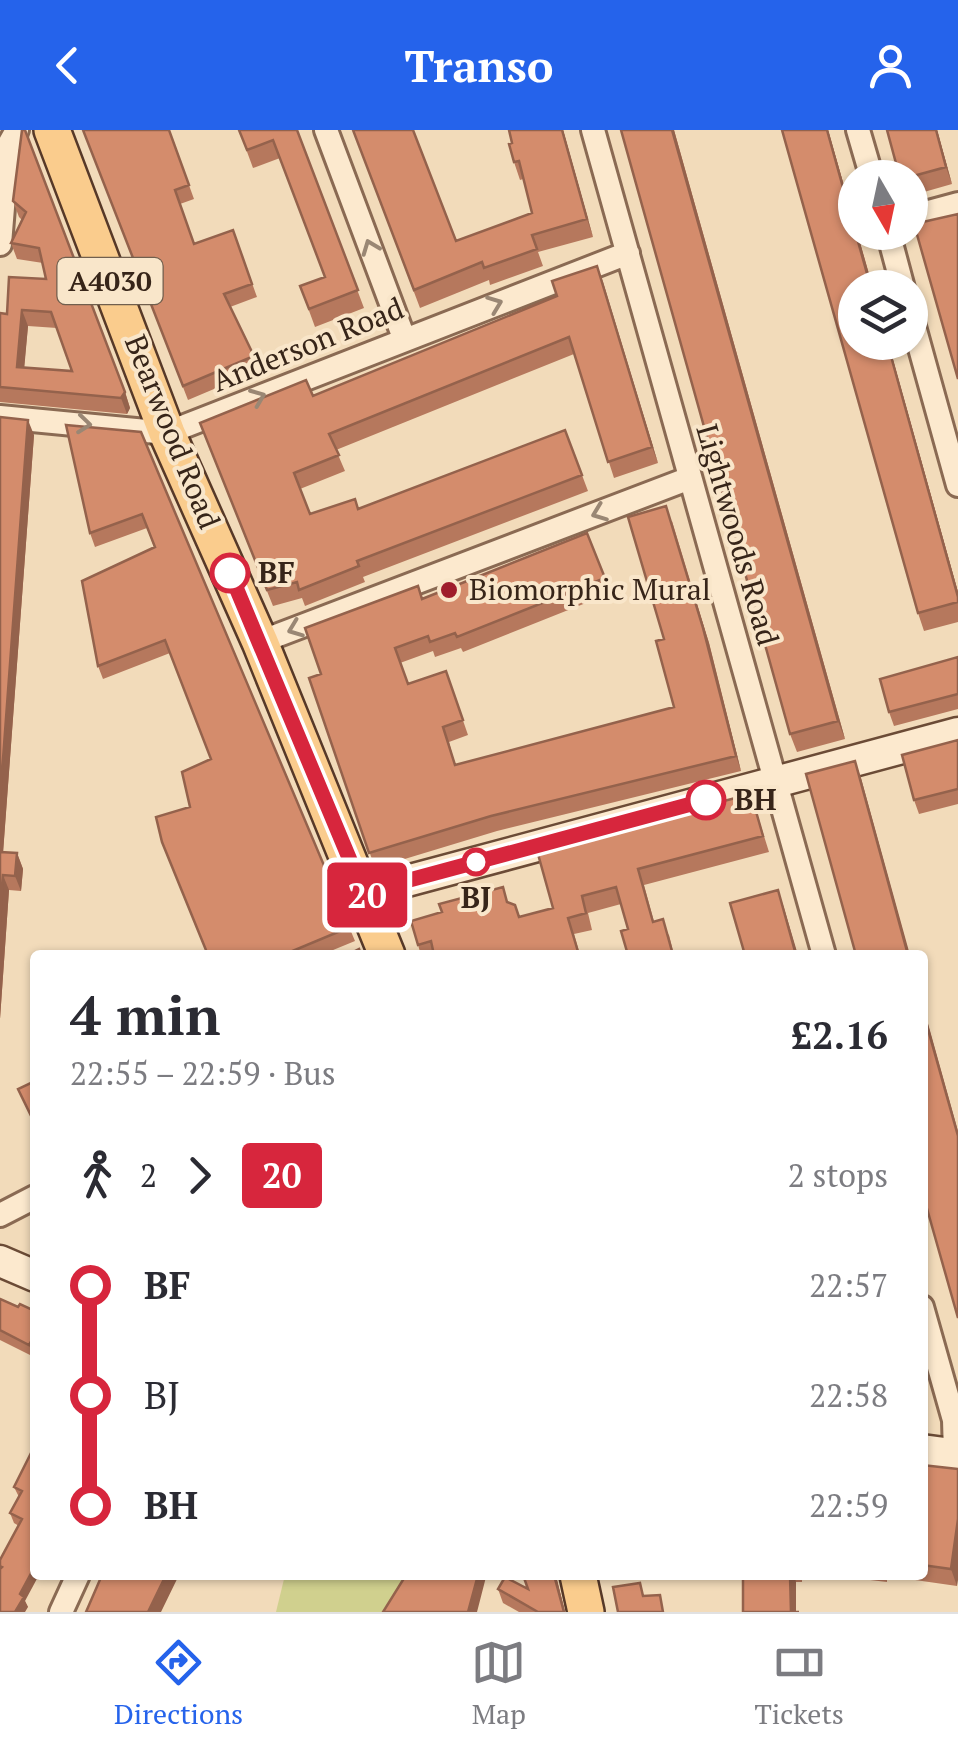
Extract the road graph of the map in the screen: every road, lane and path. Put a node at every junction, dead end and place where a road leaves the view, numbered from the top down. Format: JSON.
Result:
{"nodes":[{"id":1,"x":17,"y":130,"type":"edge"},
{"id":2,"x":52,"y":130,"type":"edge"},
{"id":3,"x":326,"y":130,"type":"edge"},
{"id":4,"x":593,"y":130,"type":"edge"},
{"id":5,"x":858,"y":130,"type":"edge"},
{"id":6,"x":867,"y":160,"type":"edge"},
{"id":7,"x":958,"y":204,"type":"edge"},
{"id":8,"x":928,"y":212,"type":"edge"},
{"id":9,"x":0,"y":244,"type":"edge"},
{"id":10,"x":628,"y":254,"type":"junction"},
{"id":11,"x":404,"y":338,"type":"junction"},
{"id":12,"x":924,"y":360,"type":"edge"},
{"id":13,"x":0,"y":417,"type":"edge"},
{"id":14,"x":167,"y":433,"type":"junction"},
{"id":15,"x":957,"y":475,"type":"edge"},
{"id":16,"x":690,"y":478,"type":"junction"},
{"id":17,"x":260,"y":642,"type":"junction"},
{"id":18,"x":958,"y":733,"type":"edge"},
{"id":19,"x":775,"y":781,"type":"junction"},
{"id":20,"x":365,"y":896,"type":"junction"},
{"id":21,"x":385,"y":950,"type":"edge"},
{"id":22,"x":823,"y":950,"type":"edge"},
{"id":23,"x":30,"y":1201,"type":"edge"},
{"id":24,"x":0,"y":1216,"type":"edge"},
{"id":25,"x":0,"y":1261,"type":"edge"},
{"id":26,"x":30,"y":1274,"type":"edge"},
{"id":27,"x":928,"y":1328,"type":"edge"},
{"id":28,"x":928,"y":1451,"type":"edge"},
{"id":29,"x":956,"y":1455,"type":"edge"},
{"id":30,"x":76,"y":1580,"type":"edge"},
{"id":31,"x":579,"y":1580,"type":"edge"},
{"id":32,"x":61,"y":1612,"type":"edge"},
{"id":33,"x":586,"y":1612,"type":"edge"}],
"edges":[{"from":1,"to":9,"type":"street"},
{"from":2,"to":14,"type":"main road","name":"Bearwood Road","number":"A4030"},
{"from":11,"to":3,"type":"street","one_way":true},
{"from":4,"to":10,"type":"street","name":"Lightwoods Road"},
{"from":5,"to":6,"type":"street"},
{"from":7,"to":8,"type":"street"},
{"from":11,"to":10,"type":"street","name":"Anderson Road","one_way":true},
{"from":10,"to":16,"type":"street","name":"Lightwoods Road"},
{"from":14,"to":11,"type":"street","name":"Anderson Road","one_way":true},
{"from":12,"to":15,"type":"street"},
{"from":13,"to":14,"type":"street","name":"Anderson Road","one_way":true},
{"from":14,"to":17,"type":"main road","name":"Bearwood Road","number":"A4030"},
{"from":16,"to":17,"type":"street","one_way":true},
{"from":16,"to":19,"type":"street","name":"Lightwoods Road"},
{"from":17,"to":20,"type":"main road","name":"Bearwood Road","number":"A4030"},
{"from":18,"to":19,"type":"street"},
{"from":19,"to":20,"type":"street"},
{"from":19,"to":22,"type":"street","name":"Lightwoods Road"},
{"from":20,"to":21,"type":"main road","name":"Bearwood Road","number":"A4030"},
{"from":23,"to":24,"type":"street"},
{"from":25,"to":26,"type":"street"},
{"from":27,"to":29,"type":"street"},
{"from":28,"to":29,"type":"street"},
{"from":30,"to":32,"type":"street"},
{"from":31,"to":33,"type":"main road"}]}
